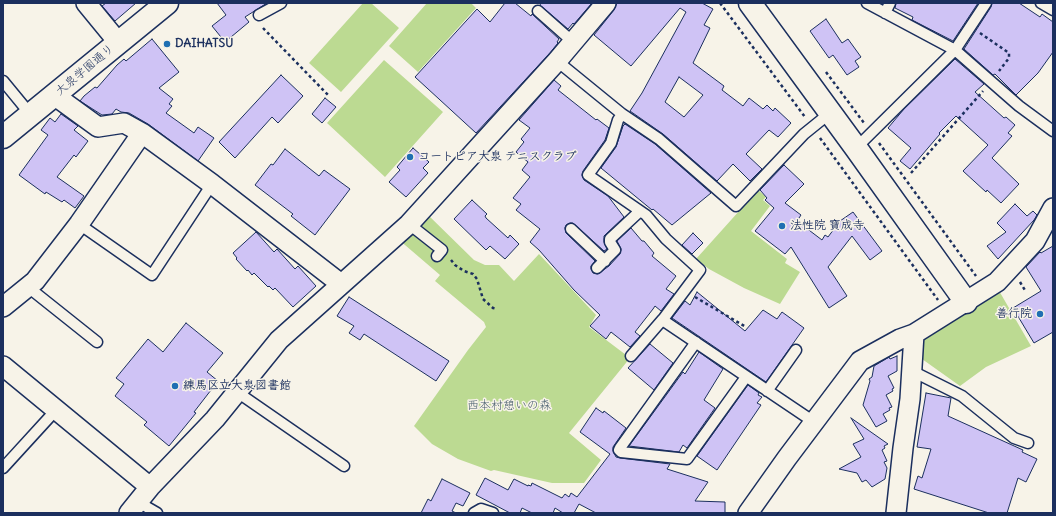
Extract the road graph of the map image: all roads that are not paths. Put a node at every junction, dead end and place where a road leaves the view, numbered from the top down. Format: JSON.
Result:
{"nodes":[{"id":1,"x":86,"y":3,"type":"edge"},
{"id":2,"x":167,"y":3,"type":"edge"},
{"id":3,"x":281,"y":3,"type":"edge"},
{"id":4,"x":606,"y":3,"type":"edge"},
{"id":5,"x":750,"y":3,"type":"edge"},
{"id":6,"x":867,"y":3,"type":"edge"},
{"id":7,"x":890,"y":3,"type":"edge"},
{"id":8,"x":986,"y":3,"type":"edge"},
{"id":9,"x":1041,"y":3,"type":"edge"},
{"id":10,"x":1053,"y":10,"type":"edge"},
{"id":11,"x":538,"y":11,"type":"dead end"},
{"id":12,"x":885,"y":13,"type":"junction"},
{"id":13,"x":260,"y":15,"type":"road end"},
{"id":14,"x":118,"y":42,"type":"junction"},
{"id":15,"x":573,"y":42,"type":"junction"},
{"id":16,"x":955,"y":50,"type":"junction"},
{"id":17,"x":557,"y":61,"type":"junction"},
{"id":18,"x":3,"y":81,"type":"edge"},
{"id":19,"x":54,"y":95,"type":"junction"},
{"id":20,"x":830,"y":113,"type":"junction"},
{"id":21,"x":622,"y":114,"type":"junction"},
{"id":22,"x":31,"y":115,"type":"junction"},
{"id":23,"x":1053,"y":131,"type":"edge"},
{"id":24,"x":142,"y":133,"type":"junction"},
{"id":25,"x":3,"y":138,"type":"edge"},
{"id":26,"x":856,"y":148,"type":"junction"},
{"id":27,"x":212,"y":184,"type":"junction"},
{"id":28,"x":1053,"y":208,"type":"edge"},
{"id":29,"x":640,"y":211,"type":"junction"},
{"id":30,"x":79,"y":224,"type":"junction"},
{"id":31,"x":409,"y":224,"type":"junction"},
{"id":32,"x":571,"y":228,"type":"dead end"},
{"id":33,"x":440,"y":253,"type":"road end"},
{"id":34,"x":605,"y":261,"type":"junction"},
{"id":35,"x":597,"y":268,"type":"dead end"},
{"id":36,"x":341,"y":284,"type":"junction"},
{"id":37,"x":28,"y":287,"type":"junction"},
{"id":38,"x":966,"y":302,"type":"junction"},
{"id":39,"x":3,"y":307,"type":"edge"},
{"id":40,"x":663,"y":319,"type":"junction"},
{"id":41,"x":914,"y":334,"type":"junction"},
{"id":42,"x":97,"y":342,"type":"dead end"},
{"id":43,"x":696,"y":342,"type":"junction"},
{"id":44,"x":796,"y":350,"type":"dead end"},
{"id":45,"x":631,"y":356,"type":"dead end"},
{"id":46,"x":3,"y":366,"type":"edge"},
{"id":47,"x":912,"y":371,"type":"junction"},
{"id":48,"x":746,"y":377,"type":"junction"},
{"id":49,"x":767,"y":391,"type":"junction"},
{"id":50,"x":237,"y":392,"type":"junction"},
{"id":51,"x":56,"y":410,"type":"junction"},
{"id":52,"x":814,"y":422,"type":"junction"},
{"id":53,"x":1028,"y":443,"type":"dead end"},
{"id":54,"x":344,"y":466,"type":"dead end"},
{"id":55,"x":3,"y":468,"type":"edge"},
{"id":56,"x":150,"y":487,"type":"junction"},
{"id":57,"x":134,"y":508,"type":"edge"},
{"id":58,"x":157,"y":513,"type":"edge"},
{"id":59,"x":474,"y":513,"type":"edge"},
{"id":60,"x":493,"y":513,"type":"edge"},
{"id":61,"x":748,"y":513,"type":"edge"},
{"id":62,"x":896,"y":513,"type":"edge"}],
"edges":[{"from":1,"to":14,"type":"street"},
{"from":2,"to":14,"type":"street","name":"大泉学園通り"},
{"from":3,"to":13,"type":"lane"},
{"from":4,"to":15,"type":"street"},
{"from":5,"to":20,"type":"street"},
{"from":6,"to":12,"type":"lane"},
{"from":7,"to":12,"type":"lane"},
{"from":8,"to":16,"type":"lane"},
{"from":9,"to":10,"type":"lane"},
{"from":11,"to":15,"type":"lane"},
{"from":12,"to":16,"type":"lane"},
{"from":14,"to":19,"type":"street","name":"大泉学園通り"},
{"from":15,"to":17,"type":"street"},
{"from":16,"to":23,"type":"lane"},
{"from":16,"to":26,"type":"lane"},
{"from":17,"to":21,"type":"lane"},
{"from":17,"to":31,"type":"street"},
{"from":18,"to":22,"type":"lane"},
{"from":19,"to":22,"type":"street","name":"大泉学園通り"},
{"from":19,"to":24,"type":"street"},
{"from":20,"to":21,"type":"lane"},
{"from":20,"to":26,"type":"street"},
{"from":21,"to":29,"type":"lane"},
{"from":22,"to":25,"type":"street","name":"大泉学園通り"},
{"from":24,"to":27,"type":"street"},
{"from":24,"to":30,"type":"street"},
{"from":26,"to":38,"type":"street"},
{"from":27,"to":30,"type":"lane"},
{"from":27,"to":36,"type":"street"},
{"from":28,"to":38,"type":"street"},
{"from":29,"to":34,"type":"lane"},
{"from":29,"to":40,"type":"lane"},
{"from":30,"to":37,"type":"street"},
{"from":31,"to":33,"type":"lane"},
{"from":31,"to":36,"type":"street"},
{"from":32,"to":34,"type":"lane"},
{"from":34,"to":35,"type":"lane"},
{"from":36,"to":50,"type":"street"},
{"from":37,"to":39,"type":"street"},
{"from":37,"to":42,"type":"lane"},
{"from":38,"to":41,"type":"street"},
{"from":40,"to":43,"type":"lane"},
{"from":40,"to":45,"type":"lane"},
{"from":41,"to":47,"type":"street"},
{"from":41,"to":52,"type":"street"},
{"from":43,"to":48,"type":"lane"},
{"from":43,"to":48,"type":"lane"},
{"from":44,"to":49,"type":"lane"},
{"from":46,"to":51,"type":"street"},
{"from":47,"to":53,"type":"lane"},
{"from":47,"to":62,"type":"street"},
{"from":48,"to":49,"type":"lane"},
{"from":49,"to":52,"type":"lane"},
{"from":50,"to":54,"type":"lane"},
{"from":50,"to":56,"type":"street"},
{"from":51,"to":55,"type":"lane"},
{"from":51,"to":56,"type":"street"},
{"from":52,"to":61,"type":"street"},
{"from":56,"to":57,"type":"street"},
{"from":57,"to":58,"type":"lane"},
{"from":59,"to":60,"type":"lane"}]}
